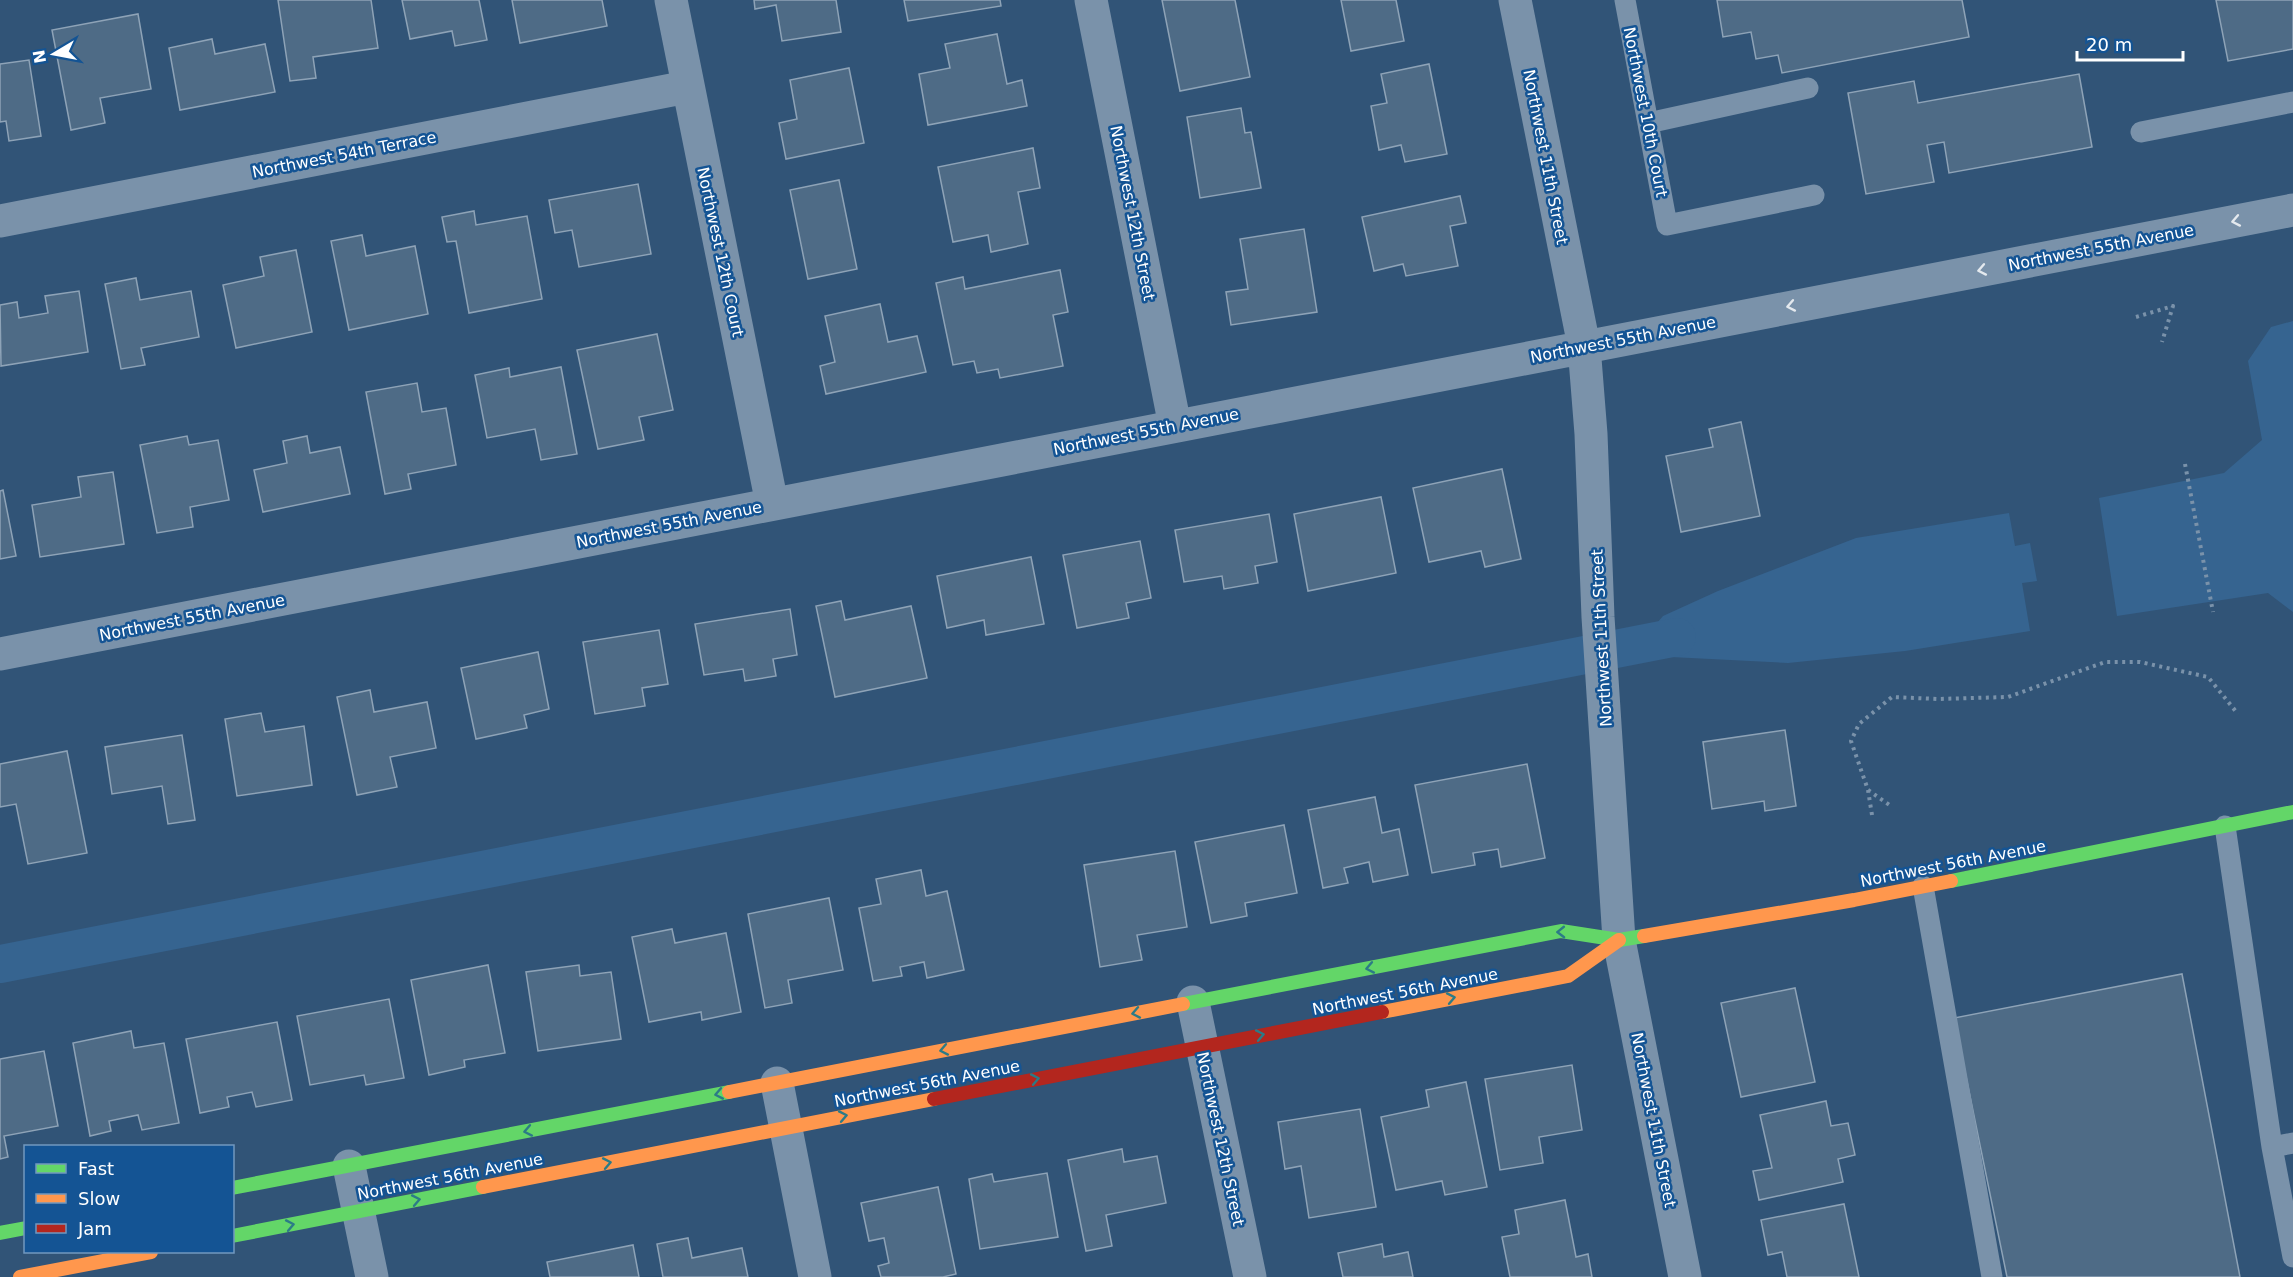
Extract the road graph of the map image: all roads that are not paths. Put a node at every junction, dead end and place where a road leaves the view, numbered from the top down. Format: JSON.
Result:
{"nodes":[{"id":1,"x":671,"y":0,"type":"edge"},
{"id":2,"x":1091,"y":0,"type":"edge"},
{"id":3,"x":1515,"y":0,"type":"edge"},
{"id":4,"x":1625,"y":0,"type":"edge"},
{"id":5,"x":687,"y":87,"type":"junction"},
{"id":6,"x":1808,"y":88,"type":"dead end"},
{"id":7,"x":2293,"y":102,"type":"edge"},
{"id":8,"x":1648,"y":123,"type":"junction"},
{"id":9,"x":2141,"y":132,"type":"dead end"},
{"id":10,"x":1814,"y":195,"type":"dead end"},
{"id":11,"x":2293,"y":210,"type":"edge"},
{"id":12,"x":0,"y":220,"type":"edge"},
{"id":13,"x":1584,"y":346,"type":"junction"},
{"id":14,"x":1175,"y":426,"type":"junction"},
{"id":15,"x":772,"y":504,"type":"junction"},
{"id":16,"x":0,"y":654,"type":"edge"},
{"id":17,"x":2293,"y":812,"type":"edge"},
{"id":18,"x":2225,"y":826,"type":"junction"},
{"id":19,"x":1923,"y":886,"type":"junction"},
{"id":20,"x":1619,"y":940,"type":"junction"},
{"id":21,"x":1193,"y":1002,"type":"junction"},
{"id":22,"x":1202,"y":1047,"type":"junction"},
{"id":23,"x":777,"y":1083,"type":"junction"},
{"id":24,"x":786,"y":1128,"type":"junction"},
{"id":25,"x":2293,"y":1143,"type":"edge"},
{"id":26,"x":2272,"y":1147,"type":"junction"},
{"id":27,"x":349,"y":1166,"type":"junction"},
{"id":28,"x":234,"y":1188,"type":"edge"},
{"id":29,"x":358,"y":1211,"type":"junction"},
{"id":30,"x":24,"y":1228,"type":"edge"},
{"id":31,"x":0,"y":1233,"type":"edge"},
{"id":32,"x":234,"y":1236,"type":"edge"},
{"id":33,"x":141,"y":1253,"type":"edge"},
{"id":34,"x":2293,"y":1257,"type":"edge"},
{"id":35,"x":20,"y":1277,"type":"edge"},
{"id":36,"x":372,"y":1277,"type":"edge"},
{"id":37,"x":815,"y":1277,"type":"edge"},
{"id":38,"x":1250,"y":1277,"type":"edge"},
{"id":39,"x":1685,"y":1277,"type":"edge"},
{"id":40,"x":1992,"y":1277,"type":"edge"}],
"edges":[{"from":1,"to":5,"type":"street","name":"Northwest 12th Court"},
{"from":2,"to":14,"type":"street","name":"Northwest 12th Street"},
{"from":3,"to":13,"type":"street","name":"Northwest 11th Street"},
{"from":4,"to":8,"type":"lane","name":"Northwest 10th Court"},
{"from":5,"to":12,"type":"street","name":"Northwest 54th Terrace"},
{"from":5,"to":15,"type":"street","name":"Northwest 12th Court"},
{"from":6,"to":8,"type":"lane"},
{"from":7,"to":9,"type":"lane"},
{"from":8,"to":10,"type":"lane","name":"Northwest 10th Court"},
{"from":11,"to":13,"type":"street","name":"Northwest 55th Avenue","one_way":true},
{"from":13,"to":14,"type":"street","name":"Northwest 55th Avenue"},
{"from":13,"to":20,"type":"street","name":"Northwest 11th Street"},
{"from":14,"to":15,"type":"street","name":"Northwest 55th Avenue"},
{"from":15,"to":16,"type":"street","name":"Northwest 55th Avenue"},
{"from":17,"to":18,"type":"street","name":"Northwest 56th Avenue"},
{"from":18,"to":19,"type":"street","name":"Northwest 56th Avenue"},
{"from":18,"to":26,"type":"lane"},
{"from":19,"to":20,"type":"street","name":"Northwest 56th Avenue"},
{"from":19,"to":40,"type":"lane"},
{"from":20,"to":21,"type":"street","name":"Northwest 56th Avenue","one_way":true},
{"from":22,"to":20,"type":"street","name":"Northwest 56th Avenue","one_way":true},
{"from":20,"to":39,"type":"street","name":"Northwest 11th Street"},
{"from":21,"to":22,"type":"street","name":"Northwest 12th Street"},
{"from":21,"to":23,"type":"street","name":"Northwest 56th Avenue","one_way":true},
{"from":24,"to":22,"type":"street","name":"Northwest 56th Avenue","one_way":true},
{"from":22,"to":38,"type":"street","name":"Northwest 12th Street"},
{"from":23,"to":24,"type":"street"},
{"from":23,"to":27,"type":"street","name":"Northwest 56th Avenue","one_way":true},
{"from":29,"to":24,"type":"street","name":"Northwest 56th Avenue","one_way":true},
{"from":24,"to":37,"type":"street"},
{"from":25,"to":26,"type":"lane"},
{"from":26,"to":34,"type":"lane"},
{"from":27,"to":28,"type":"street","name":"Northwest 56th Avenue"},
{"from":27,"to":29,"type":"street"},
{"from":32,"to":29,"type":"street","name":"Northwest 56th Avenue","one_way":true},
{"from":29,"to":36,"type":"street"},
{"from":30,"to":31,"type":"street"},
{"from":33,"to":35,"type":"street"}]}
